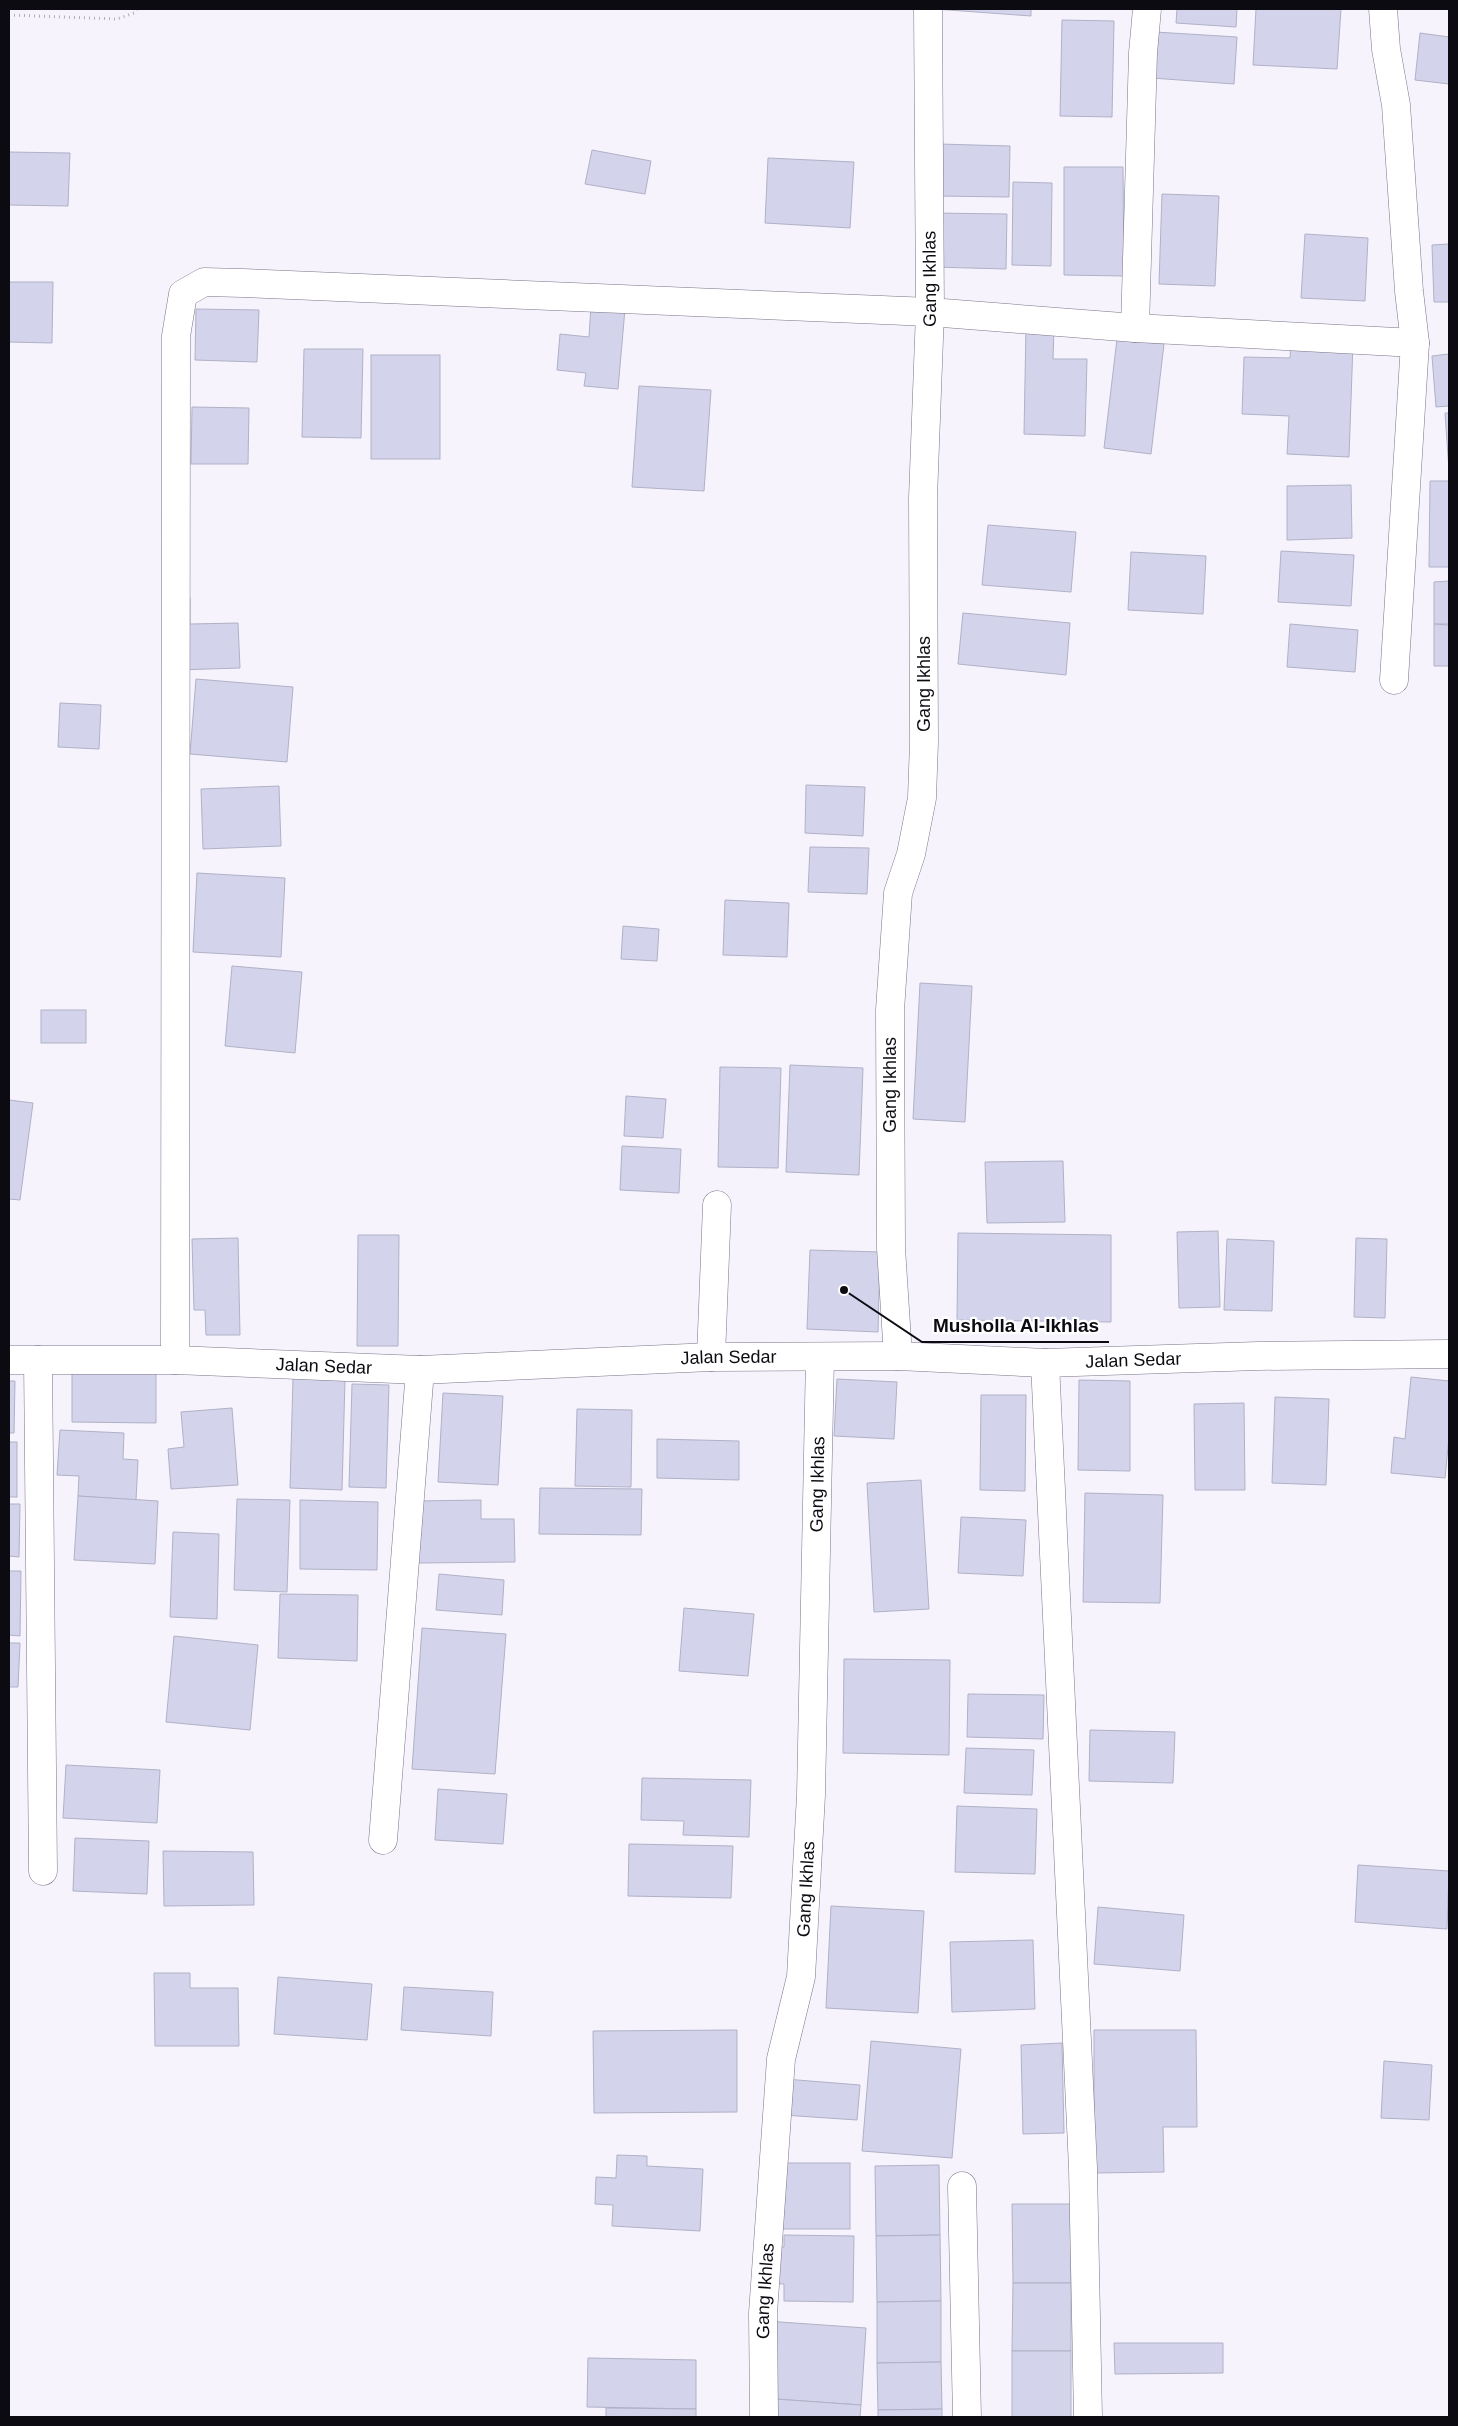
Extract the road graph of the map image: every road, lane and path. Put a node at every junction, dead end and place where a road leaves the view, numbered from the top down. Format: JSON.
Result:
{"nodes":[{"id":1,"x":138,"y":9,"type":"edge"},
{"id":2,"x":928,"y":9,"type":"edge"},
{"id":3,"x":1147,"y":9,"type":"edge"},
{"id":4,"x":1383,"y":9,"type":"edge"},
{"id":5,"x":9,"y":15,"type":"edge"},
{"id":6,"x":930,"y":312,"type":"junction"},
{"id":7,"x":1135,"y":328,"type":"junction"},
{"id":8,"x":1415,"y":343,"type":"junction"},
{"id":9,"x":1394,"y":680,"type":"dead end"},
{"id":10,"x":717,"y":1205,"type":"dead end"},
{"id":11,"x":1449,"y":1354,"type":"edge"},
{"id":12,"x":898,"y":1356,"type":"junction"},
{"id":13,"x":711,"y":1357,"type":"junction"},
{"id":14,"x":820,"y":1357,"type":"junction"},
{"id":15,"x":9,"y":1360,"type":"edge"},
{"id":16,"x":38,"y":1360,"type":"junction"},
{"id":17,"x":175,"y":1360,"type":"junction"},
{"id":18,"x":1045,"y":1363,"type":"junction"},
{"id":19,"x":420,"y":1370,"type":"junction"},
{"id":20,"x":383,"y":1840,"type":"dead end"},
{"id":21,"x":43,"y":1871,"type":"dead end"},
{"id":22,"x":962,"y":2186,"type":"dead end"},
{"id":23,"x":764,"y":2417,"type":"edge"},
{"id":24,"x":967,"y":2417,"type":"edge"},
{"id":25,"x":1088,"y":2417,"type":"edge"}],
"edges":[{"from":1,"to":5,"type":"path"},
{"from":2,"to":6,"type":"street","name":"Gang Ikhlas"},
{"from":3,"to":7,"type":"street"},
{"from":4,"to":8,"type":"street"},
{"from":6,"to":7,"type":"street"},
{"from":6,"to":12,"type":"street","name":"Gang Ikhlas"},
{"from":6,"to":17,"type":"street"},
{"from":7,"to":8,"type":"street"},
{"from":8,"to":9,"type":"street"},
{"from":10,"to":13,"type":"street"},
{"from":11,"to":18,"type":"street","name":"Jalan Sedar"},
{"from":12,"to":14,"type":"street","name":"Jalan Sedar"},
{"from":12,"to":18,"type":"street","name":"Jalan Sedar"},
{"from":13,"to":14,"type":"street","name":"Jalan Sedar"},
{"from":13,"to":19,"type":"street","name":"Jalan Sedar"},
{"from":14,"to":23,"type":"street","name":"Gang Ikhlas"},
{"from":15,"to":16,"type":"street","name":"Jalan Sedar"},
{"from":16,"to":17,"type":"street","name":"Jalan Sedar"},
{"from":16,"to":21,"type":"street"},
{"from":17,"to":19,"type":"street","name":"Jalan Sedar"},
{"from":18,"to":25,"type":"street"},
{"from":19,"to":20,"type":"street"},
{"from":22,"to":24,"type":"street"}]}
